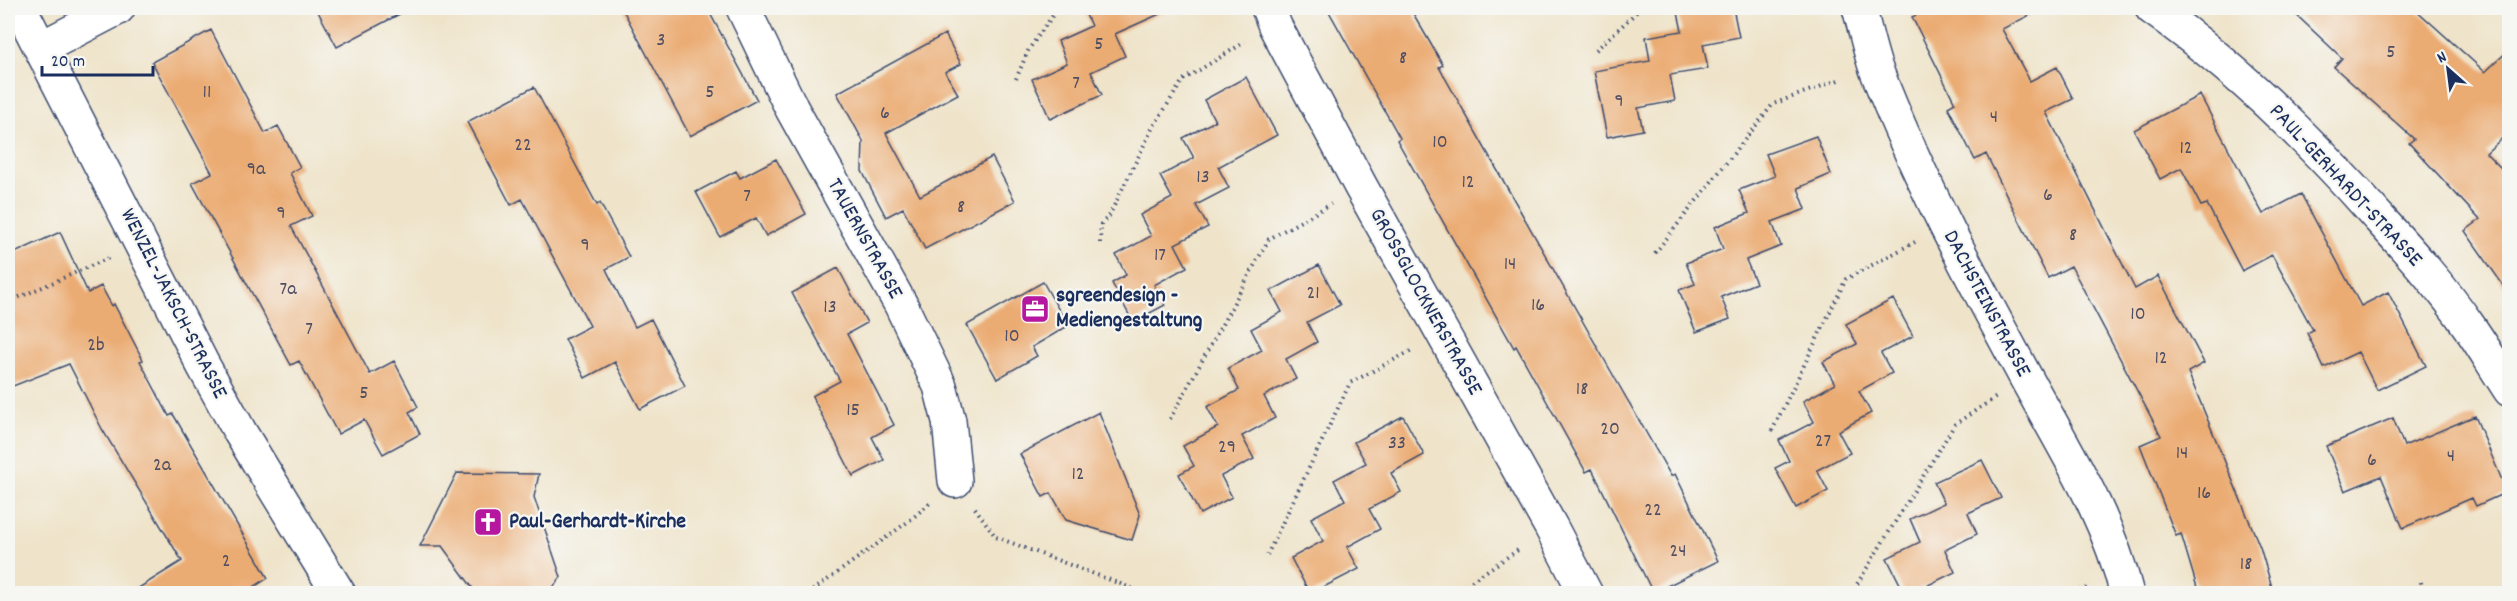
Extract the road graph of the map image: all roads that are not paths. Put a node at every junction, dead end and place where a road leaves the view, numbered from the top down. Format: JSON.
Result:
{"nodes":[{"id":1,"x":20,"y":8,"type":"edge"},
{"id":2,"x":118,"y":8,"type":"edge"},
{"id":3,"x":743,"y":8,"type":"edge"},
{"id":4,"x":1859,"y":8,"type":"edge"},
{"id":5,"x":2152,"y":8,"type":"edge"},
{"id":6,"x":1272,"y":17,"type":"edge"},
{"id":7,"x":41,"y":48,"type":"junction"},
{"id":8,"x":2510,"y":390,"type":"edge"},
{"id":9,"x":955,"y":481,"type":"road end"},
{"id":10,"x":339,"y":594,"type":"edge"},
{"id":11,"x":1586,"y":594,"type":"edge"},
{"id":12,"x":2127,"y":594,"type":"edge"}],
"edges":[{"from":1,"to":7,"type":"street","name":"WENZEL-JAKSCH-STRASSE"},
{"from":2,"to":7,"type":"street"},
{"from":3,"to":9,"type":"street","name":"TAUERNSTRASSE"},
{"from":4,"to":12,"type":"street","name":"DACHSTEINSTRASSE"},
{"from":5,"to":8,"type":"street","name":"PAUL-GERHARDT-STRASSE"},
{"from":6,"to":11,"type":"street","name":"GROSSGLOCKNERSTRASSE"},
{"from":7,"to":10,"type":"street","name":"WENZEL-JAKSCH-STRASSE"}]}
